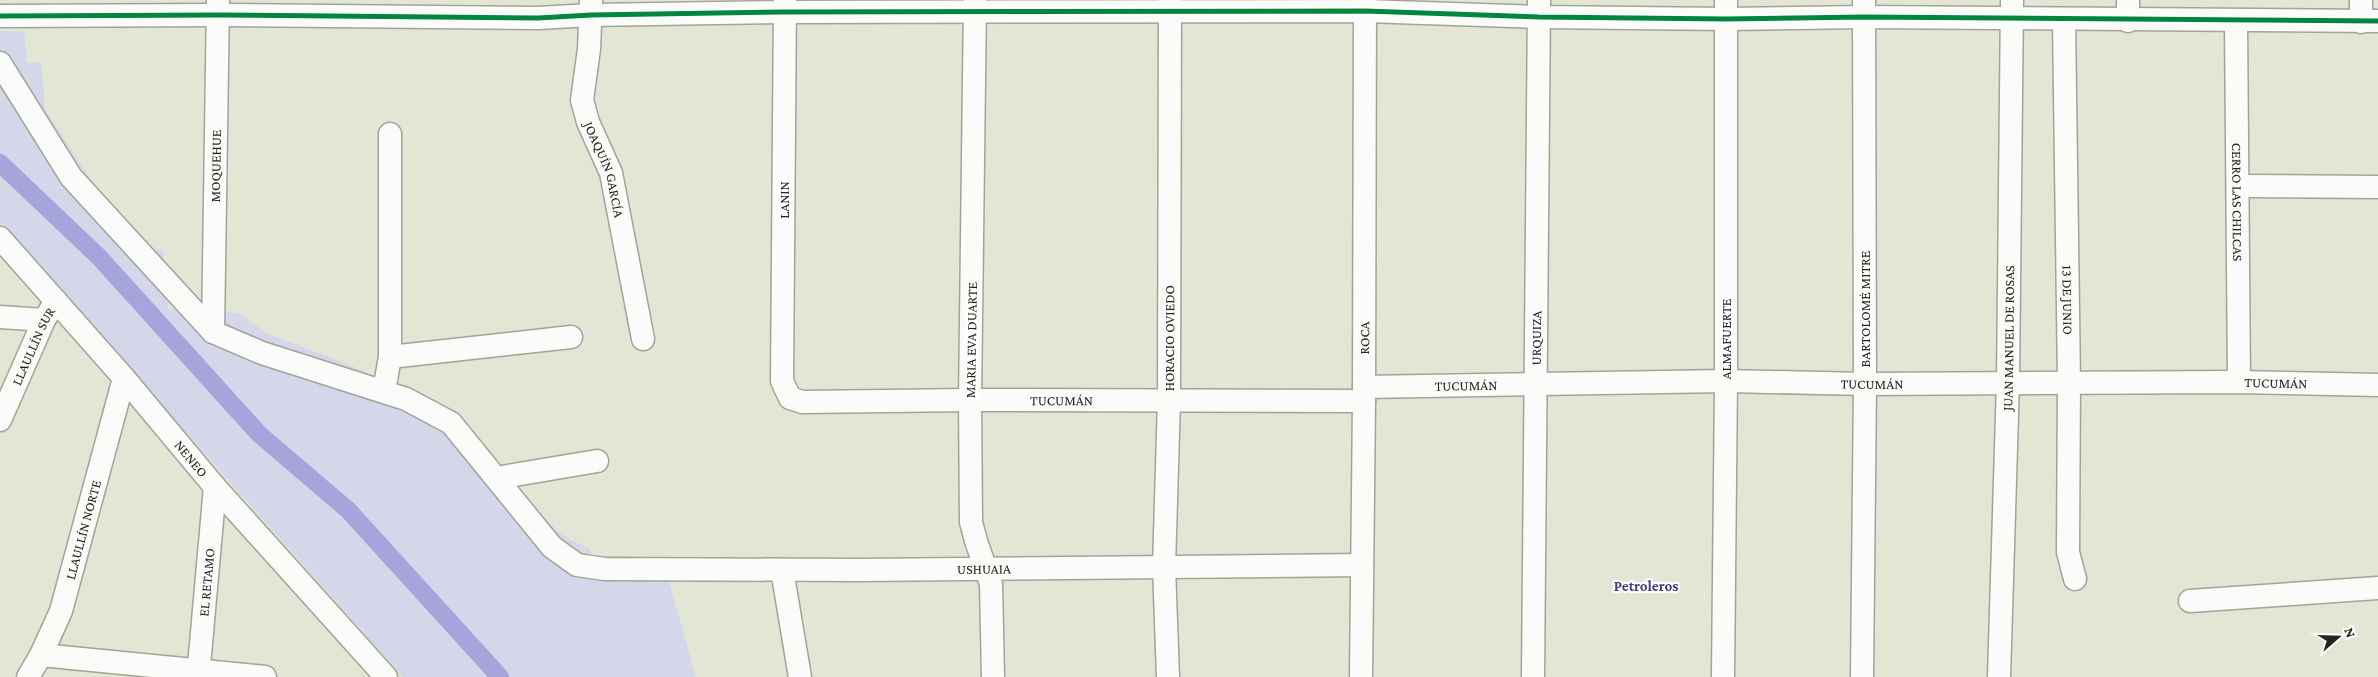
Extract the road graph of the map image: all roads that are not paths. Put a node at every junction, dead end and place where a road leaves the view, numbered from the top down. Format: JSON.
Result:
{"nodes":[{"id":1,"x":785,"y":6,"type":"edge"},
{"id":2,"x":975,"y":6,"type":"edge"},
{"id":3,"x":1170,"y":6,"type":"edge"},
{"id":4,"x":1365,"y":6,"type":"edge"},
{"id":5,"x":218,"y":7,"type":"edge"},
{"id":6,"x":397,"y":8,"type":"edge"},
{"id":7,"x":591,"y":8,"type":"edge"},
{"id":8,"x":1864,"y":8,"type":"edge"},
{"id":9,"x":1539,"y":9,"type":"edge"},
{"id":10,"x":2012,"y":9,"type":"edge"},
{"id":11,"x":1726,"y":10,"type":"edge"},
{"id":12,"x":2128,"y":10,"type":"edge"},
{"id":13,"x":2367,"y":14,"type":"edge"},
{"id":14,"x":0,"y":16,"type":"edge"},
{"id":15,"x":2064,"y":20,"type":"junction"},
{"id":16,"x":2236,"y":21,"type":"junction"},
{"id":17,"x":0,"y":63,"type":"edge"},
{"id":18,"x":390,"y":134,"type":"dead end"},
{"id":19,"x":2238,"y":186,"type":"junction"},
{"id":20,"x":2378,"y":187,"type":"edge"},
{"id":21,"x":0,"y":238,"type":"edge"},
{"id":22,"x":50,"y":310,"type":"junction"},
{"id":23,"x":0,"y":317,"type":"edge"},
{"id":24,"x":213,"y":332,"type":"junction"},
{"id":25,"x":572,"y":337,"type":"dead end"},
{"id":26,"x":643,"y":339,"type":"dead end"},
{"id":27,"x":390,"y":357,"type":"junction"},
{"id":28,"x":124,"y":378,"type":"junction"},
{"id":29,"x":1726,"y":381,"type":"junction"},
{"id":30,"x":2008,"y":382,"type":"junction"},
{"id":31,"x":2240,"y":382,"type":"junction"},
{"id":32,"x":2069,"y":383,"type":"junction"},
{"id":33,"x":1537,"y":384,"type":"junction"},
{"id":34,"x":1865,"y":384,"type":"junction"},
{"id":35,"x":2378,"y":385,"type":"edge"},
{"id":36,"x":384,"y":391,"type":"junction"},
{"id":37,"x":1364,"y":394,"type":"junction"},
{"id":38,"x":790,"y":398,"type":"joint"},
{"id":39,"x":970,"y":400,"type":"junction"},
{"id":40,"x":1169,"y":400,"type":"junction"},
{"id":41,"x":0,"y":420,"type":"edge"},
{"id":42,"x":597,"y":461,"type":"dead end"},
{"id":43,"x":496,"y":478,"type":"junction"},
{"id":44,"x":215,"y":487,"type":"junction"},
{"id":45,"x":1362,"y":565,"type":"junction"},
{"id":46,"x":1164,"y":567,"type":"junction"},
{"id":47,"x":987,"y":569,"type":"junction"},
{"id":48,"x":782,"y":570,"type":"junction"},
{"id":49,"x":2075,"y":579,"type":"dead end"},
{"id":50,"x":2378,"y":588,"type":"edge"},
{"id":51,"x":2190,"y":601,"type":"dead end"},
{"id":52,"x":41,"y":655,"type":"junction"},
{"id":53,"x":198,"y":674,"type":"edge"},
{"id":54,"x":28,"y":677,"type":"edge"},
{"id":55,"x":265,"y":677,"type":"edge"},
{"id":56,"x":386,"y":677,"type":"edge"},
{"id":57,"x":800,"y":677,"type":"edge"},
{"id":58,"x":993,"y":677,"type":"edge"},
{"id":59,"x":1168,"y":677,"type":"edge"},
{"id":60,"x":1361,"y":677,"type":"edge"},
{"id":61,"x":1533,"y":677,"type":"edge"},
{"id":62,"x":1723,"y":677,"type":"edge"},
{"id":63,"x":1862,"y":677,"type":"edge"},
{"id":64,"x":1999,"y":677,"type":"edge"}],
"edges":[{"from":1,"to":2,"type":"street"},
{"from":1,"to":7,"type":"street"},
{"from":1,"to":38,"type":"street","name":"LANIN"},
{"from":2,"to":3,"type":"street"},
{"from":2,"to":39,"type":"street","name":"MARIA EVA DUARTE"},
{"from":3,"to":4,"type":"street"},
{"from":3,"to":40,"type":"street","name":"HORACIO OVIEDO"},
{"from":4,"to":9,"type":"street"},
{"from":4,"to":37,"type":"street","name":"ROCA"},
{"from":5,"to":6,"type":"street"},
{"from":5,"to":14,"type":"street"},
{"from":5,"to":24,"type":"street","name":"MOQUEHUE"},
{"from":6,"to":7,"type":"street"},
{"from":7,"to":26,"type":"street","name":"JOAQUÍN GARCÍA"},
{"from":8,"to":10,"type":"street"},
{"from":8,"to":11,"type":"street"},
{"from":8,"to":34,"type":"street","name":"BARTOLOMÉ MITRE"},
{"from":9,"to":11,"type":"street"},
{"from":9,"to":33,"type":"street","name":"URQUIZA"},
{"from":10,"to":15,"type":"street"},
{"from":10,"to":30,"type":"street","name":"JUAN MANUEL DE ROSAS"},
{"from":11,"to":29,"type":"street","name":"ALMAFUERTE"},
{"from":12,"to":15,"type":"street"},
{"from":12,"to":16,"type":"street"},
{"from":13,"to":16,"type":"street"},
{"from":15,"to":32,"type":"street","name":"13 DE JUNIO"},
{"from":16,"to":19,"type":"street","name":"CERRO LAS CHILCAS"},
{"from":17,"to":24,"type":"street"},
{"from":18,"to":27,"type":"street"},
{"from":19,"to":20,"type":"street"},
{"from":19,"to":31,"type":"street","name":"CERRO LAS CHILCAS"},
{"from":21,"to":22,"type":"street","name":"NENEO"},
{"from":22,"to":23,"type":"street"},
{"from":22,"to":28,"type":"street","name":"NENEO"},
{"from":22,"to":41,"type":"street","name":"LLAULLÍN SUR"},
{"from":24,"to":36,"type":"street","name":"USHUAIA"},
{"from":25,"to":27,"type":"street"},
{"from":27,"to":36,"type":"street"},
{"from":28,"to":44,"type":"street","name":"NENEO"},
{"from":28,"to":52,"type":"street","name":"LLAULLÍN NORTE"},
{"from":29,"to":33,"type":"street","name":"TUCUMÁN"},
{"from":29,"to":34,"type":"street","name":"TUCUMÁN"},
{"from":29,"to":62,"type":"street","name":"ALMAFUERTE"},
{"from":30,"to":32,"type":"street","name":"TUCUMÁN"},
{"from":30,"to":34,"type":"street","name":"TUCUMÁN"},
{"from":30,"to":64,"type":"street","name":"JUAN MANUEL DE ROSAS"},
{"from":31,"to":32,"type":"street","name":"TUCUMÁN"},
{"from":31,"to":35,"type":"street","name":"TUCUMÁN"},
{"from":32,"to":49,"type":"street","name":"13 DE JUNIO"},
{"from":33,"to":37,"type":"street","name":"TUCUMÁN"},
{"from":33,"to":61,"type":"street","name":"URQUIZA"},
{"from":34,"to":63,"type":"street","name":"BARTOLOMÉ MITRE"},
{"from":36,"to":43,"type":"street","name":"USHUAIA"},
{"from":37,"to":40,"type":"street","name":"TUCUMÁN"},
{"from":37,"to":45,"type":"street","name":"ROCA"},
{"from":38,"to":39,"type":"street","name":"TUCUMÁN"},
{"from":39,"to":40,"type":"street","name":"TUCUMÁN"},
{"from":39,"to":47,"type":"street","name":"MARIA EVA DUARTE"},
{"from":40,"to":46,"type":"street","name":"HORACIO OVIEDO"},
{"from":42,"to":43,"type":"street"},
{"from":43,"to":48,"type":"street","name":"USHUAIA"},
{"from":44,"to":53,"type":"street","name":"EL RETAMO"},
{"from":44,"to":56,"type":"street","name":"NENEO"},
{"from":45,"to":46,"type":"street","name":"USHUAIA"},
{"from":45,"to":60,"type":"street","name":"ROCA"},
{"from":46,"to":47,"type":"street","name":"USHUAIA"},
{"from":46,"to":59,"type":"street","name":"HORACIO OVIEDO"},
{"from":47,"to":48,"type":"street","name":"USHUAIA"},
{"from":47,"to":58,"type":"street","name":"MARIA EVA DUARTE"},
{"from":48,"to":57,"type":"street"},
{"from":50,"to":51,"type":"street"},
{"from":52,"to":53,"type":"street"},
{"from":52,"to":54,"type":"street","name":"LLAULLÍN NORTE"},
{"from":53,"to":55,"type":"street"}]}
